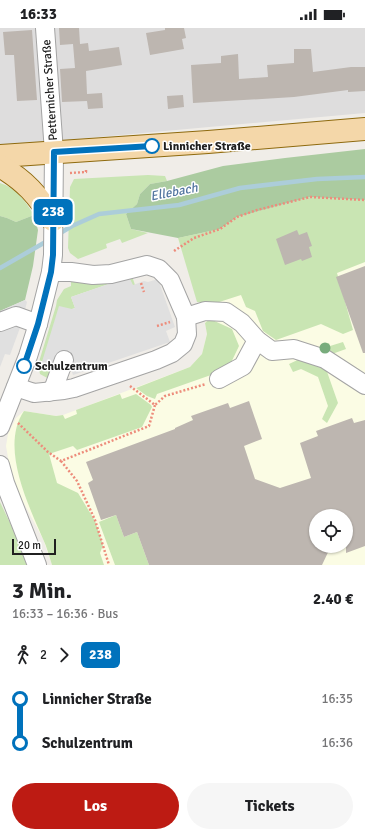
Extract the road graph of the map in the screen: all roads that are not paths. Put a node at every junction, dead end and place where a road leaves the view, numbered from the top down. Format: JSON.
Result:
{"nodes":[{"id":1,"x":46,"y":28,"type":"edge"},
{"id":2,"x":365,"y":128,"type":"edge"},
{"id":3,"x":54,"y":152,"type":"junction"},
{"id":4,"x":0,"y":156,"type":"edge"},
{"id":5,"x":0,"y":166,"type":"edge"},
{"id":6,"x":53,"y":223,"type":"junction"},
{"id":7,"x":52,"y":263,"type":"junction"},
{"id":8,"x":186,"y":317,"type":"junction"},
{"id":9,"x":0,"y":322,"type":"edge"},
{"id":10,"x":38,"y":324,"type":"junction"},
{"id":11,"x":257,"y":340,"type":"junction"},
{"id":12,"x":64,"y":360,"type":"dead end"},
{"id":13,"x":219,"y":379,"type":"road end"},
{"id":14,"x":361,"y":379,"type":"edge"},
{"id":15,"x":48,"y":392,"type":"junction"},
{"id":16,"x":8,"y":396,"type":"edge"},
{"id":17,"x":1,"y":423,"type":"edge"},
{"id":18,"x":0,"y":465,"type":"edge"},
{"id":19,"x":37,"y":565,"type":"edge"}],
"edges":[{"from":1,"to":3,"type":"street","name":"Petternicher Straße"},
{"from":2,"to":3,"type":"main road"},
{"from":3,"to":4,"type":"main road"},
{"from":3,"to":6,"type":"street","name":"Petternicher Straße"},
{"from":5,"to":6,"type":"main road"},
{"from":6,"to":7,"type":"street","name":"Petternicher Straße"},
{"from":7,"to":8,"type":"street"},
{"from":7,"to":10,"type":"street","name":"Petternicher Straße"},
{"from":8,"to":11,"type":"street"},
{"from":8,"to":15,"type":"street"},
{"from":9,"to":10,"type":"street"},
{"from":10,"to":16,"type":"street","name":"Petternicher Straße"},
{"from":11,"to":13,"type":"street"},
{"from":11,"to":14,"type":"street"},
{"from":12,"to":15,"type":"street"},
{"from":15,"to":16,"type":"street"},
{"from":16,"to":17,"type":"street","name":"Petternicher Straße"},
{"from":18,"to":19,"type":"street"}]}
